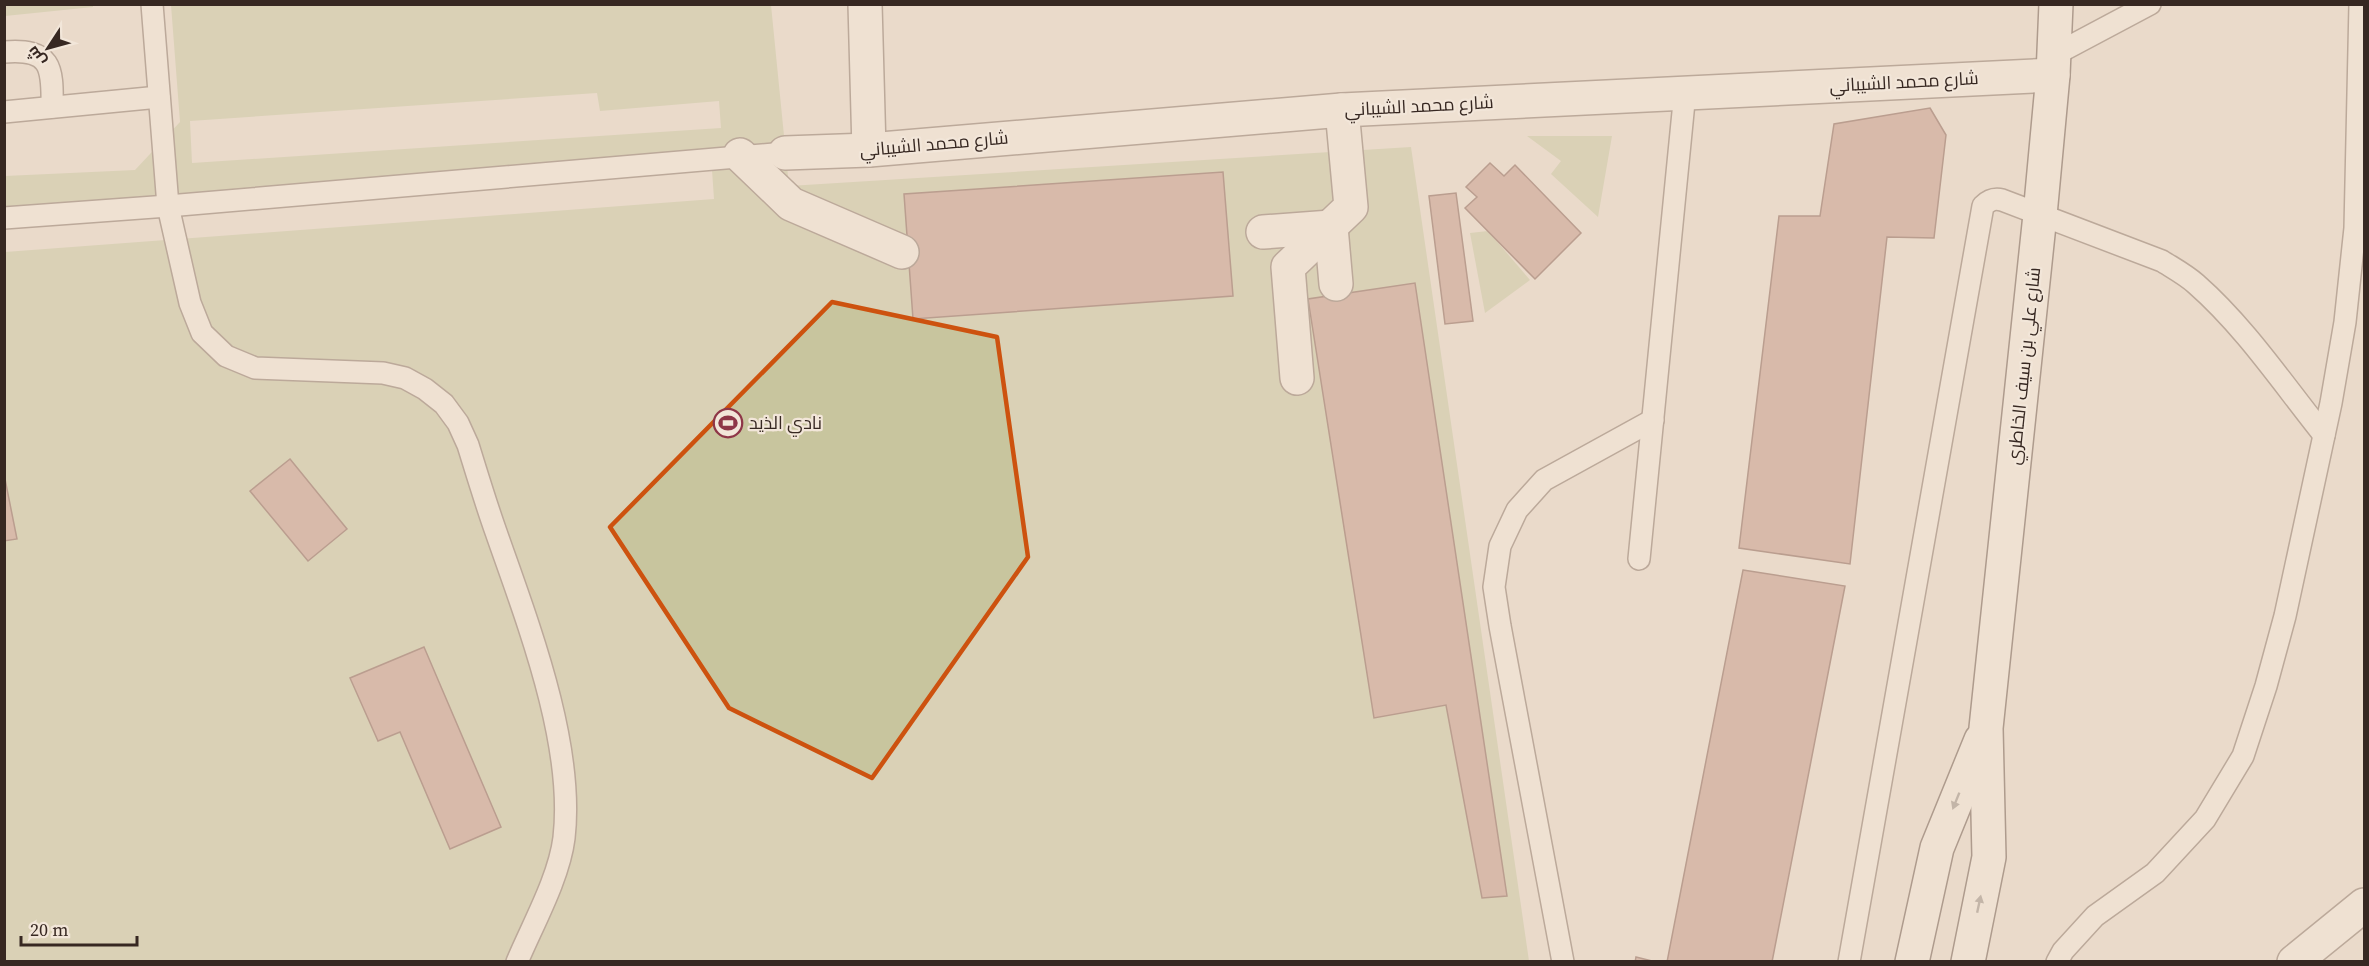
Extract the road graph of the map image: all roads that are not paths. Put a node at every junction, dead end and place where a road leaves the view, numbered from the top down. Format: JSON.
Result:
{"nodes":[{"id":1,"x":152,"y":4,"type":"edge"},
{"id":2,"x":865,"y":4,"type":"edge"},
{"id":3,"x":2056,"y":4,"type":"edge"},
{"id":4,"x":2150,"y":4,"type":"edge"},
{"id":5,"x":2360,"y":4,"type":"edge"},
{"id":6,"x":4,"y":52,"type":"edge"},
{"id":7,"x":2054,"y":65,"type":"junction"},
{"id":8,"x":1685,"y":92,"type":"junction"},
{"id":9,"x":159,"y":97,"type":"junction"},
{"id":10,"x":52,"y":107,"type":"junction"},
{"id":11,"x":1342,"y":110,"type":"junction"},
{"id":12,"x":4,"y":112,"type":"edge"},
{"id":13,"x":869,"y":150,"type":"junction"},
{"id":14,"x":785,"y":153,"type":"joint"},
{"id":15,"x":740,"y":155,"type":"junction"},
{"id":16,"x":168,"y":206,"type":"junction"},
{"id":17,"x":2040,"y":215,"type":"junction"},
{"id":18,"x":4,"y":218,"type":"edge"},
{"id":19,"x":1331,"y":227,"type":"junction"},
{"id":20,"x":1263,"y":231,"type":"dead end"},
{"id":21,"x":902,"y":252,"type":"dead end"},
{"id":22,"x":1336,"y":284,"type":"dead end"},
{"id":23,"x":1297,"y":378,"type":"dead end"},
{"id":24,"x":1653,"y":420,"type":"junction"},
{"id":25,"x":2324,"y":435,"type":"junction"},
{"id":26,"x":1639,"y":559,"type":"dead end"},
{"id":27,"x":1986,"y":728,"type":"junction"},
{"id":28,"x":2357,"y":916,"type":"edge"},
{"id":29,"x":517,"y":962,"type":"edge"},
{"id":30,"x":1563,"y":962,"type":"edge"},
{"id":31,"x":1849,"y":962,"type":"edge"},
{"id":32,"x":1912,"y":962,"type":"edge"},
{"id":33,"x":1968,"y":962,"type":"edge"},
{"id":34,"x":2057,"y":962,"type":"edge"},
{"id":35,"x":2294,"y":962,"type":"edge"}],
"edges":[{"from":1,"to":9,"type":"lane"},
{"from":2,"to":13,"type":"street"},
{"from":3,"to":7,"type":"street","name":"شارع علي بن سيف الخاطري"},
{"from":4,"to":7,"type":"lane"},
{"from":5,"to":25,"type":"lane"},
{"from":6,"to":10,"type":"lane"},
{"from":7,"to":8,"type":"street","name":"شارع محمد الشيباني"},
{"from":7,"to":17,"type":"street","name":"شارع علي بن سيف الخاطري"},
{"from":8,"to":11,"type":"street","name":"شارع محمد الشيباني"},
{"from":8,"to":24,"type":"lane"},
{"from":9,"to":10,"type":"lane"},
{"from":9,"to":16,"type":"lane"},
{"from":10,"to":12,"type":"lane"},
{"from":11,"to":13,"type":"street","name":"شارع محمد الشيباني"},
{"from":11,"to":19,"type":"street"},
{"from":13,"to":14,"type":"street","name":"شارع محمد الشيباني"},
{"from":14,"to":15,"type":"lane"},
{"from":15,"to":16,"type":"lane"},
{"from":15,"to":21,"type":"street"},
{"from":16,"to":18,"type":"lane"},
{"from":16,"to":29,"type":"lane"},
{"from":17,"to":25,"type":"lane"},
{"from":17,"to":27,"type":"street","name":"شارع علي بن سيف الخاطري"},
{"from":17,"to":31,"type":"lane"},
{"from":19,"to":20,"type":"street"},
{"from":19,"to":22,"type":"street"},
{"from":19,"to":23,"type":"street"},
{"from":24,"to":26,"type":"lane"},
{"from":24,"to":30,"type":"lane"},
{"from":25,"to":34,"type":"lane"},
{"from":27,"to":32,"type":"street","name":"شارع علي بن سيف الخاطري","one_way":true},
{"from":33,"to":27,"type":"street","name":"شارع علي بن سيف الخاطري","one_way":true},
{"from":28,"to":35,"type":"street"}]}
